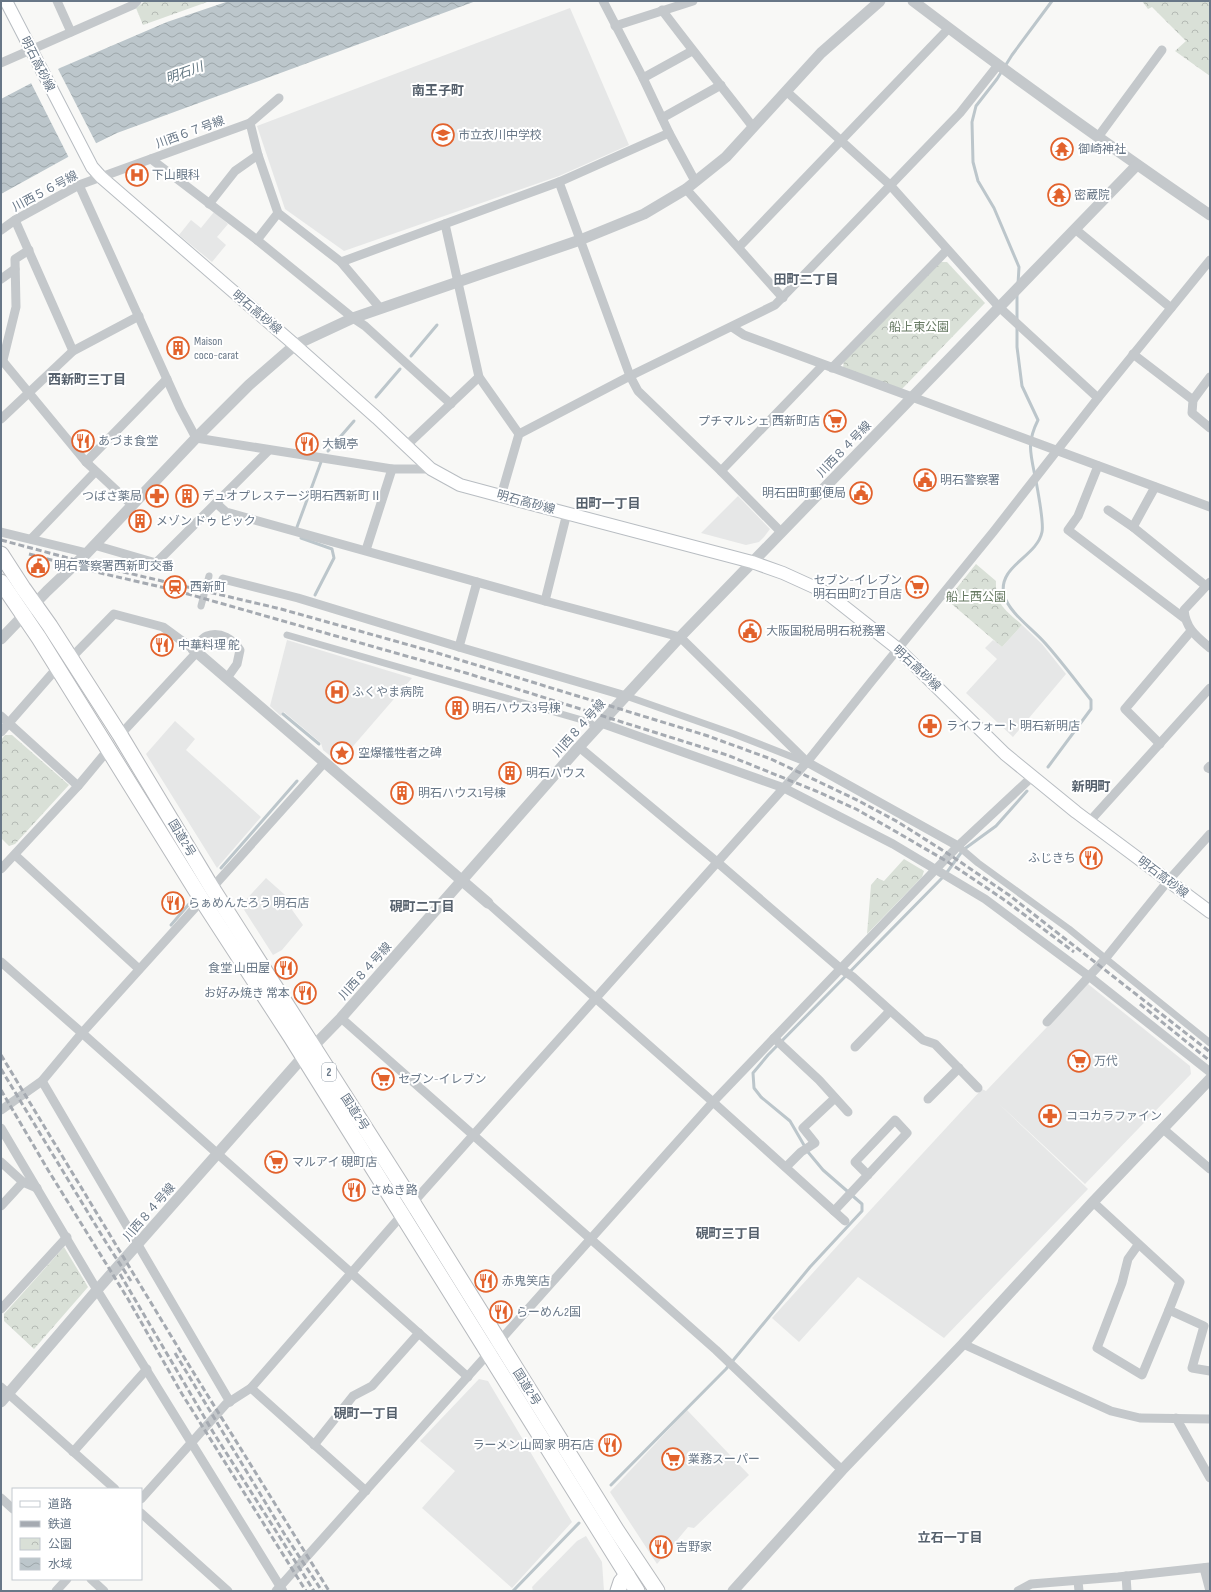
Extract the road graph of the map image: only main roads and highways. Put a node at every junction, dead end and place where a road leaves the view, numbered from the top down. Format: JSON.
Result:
{"nodes":[{"id":1,"x":6,"y":1,"type":"edge"},
{"id":2,"x":1,"y":554,"type":"edge"},
{"id":3,"x":1,"y":582,"type":"edge"},
{"id":4,"x":1210,"y":912,"type":"edge"},
{"id":5,"x":627,"y":1575,"type":"junction"},
{"id":6,"x":618,"y":1591,"type":"edge"},
{"id":7,"x":637,"y":1591,"type":"edge"},
{"id":8,"x":657,"y":1591,"type":"edge"}],
"edges":[{"from":1,"to":4,"type":"main road","name":"明石高砂線"},
{"from":2,"to":8,"type":"highway","name":"国道2号","number":"2"},
{"from":3,"to":5,"type":"highway","name":"国道2号","number":"2"},
{"from":5,"to":6,"type":"highway"},
{"from":5,"to":7,"type":"highway","name":"国道2号","number":"2"}]}
